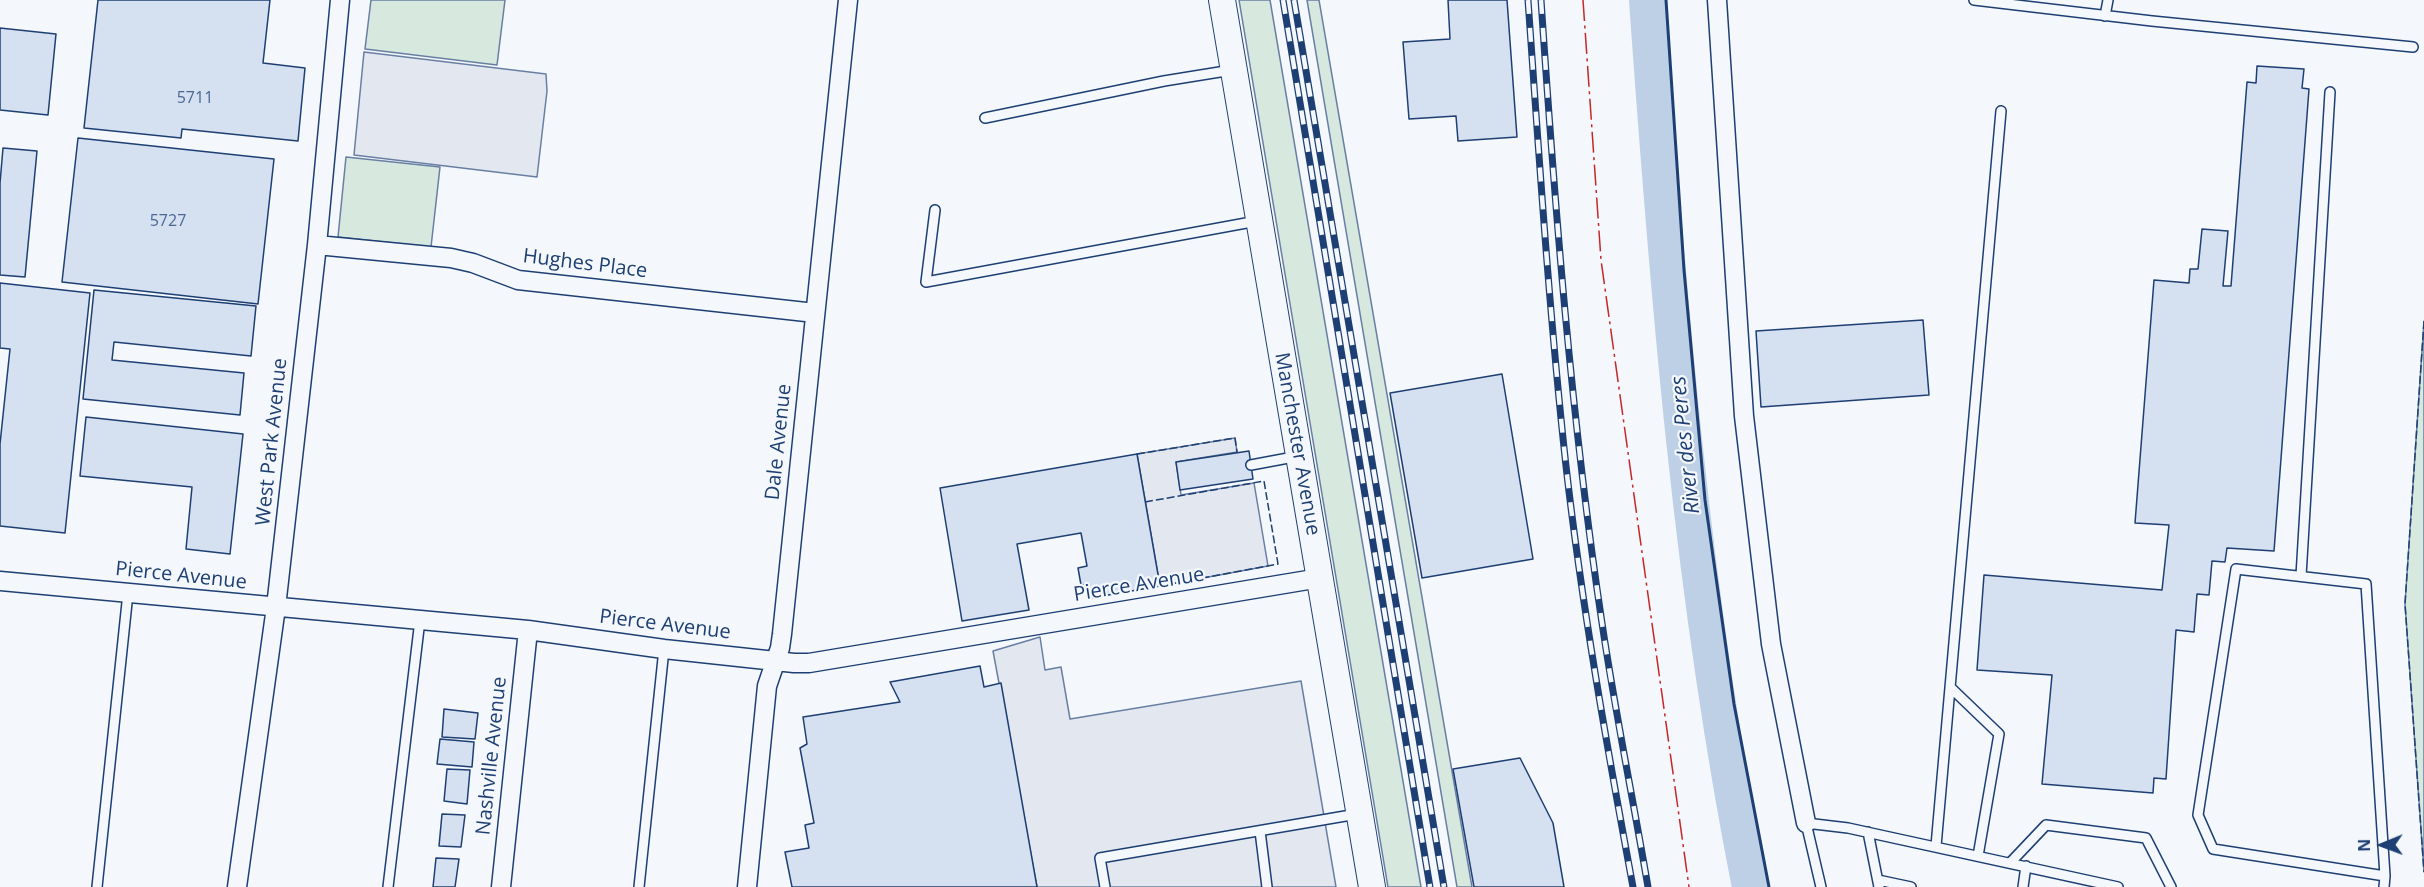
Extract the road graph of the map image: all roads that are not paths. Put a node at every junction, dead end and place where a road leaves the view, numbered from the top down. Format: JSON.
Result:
{"nodes":[{"id":1,"x":340,"y":0,"type":"edge"},
{"id":2,"x":848,"y":0,"type":"edge"},
{"id":3,"x":1222,"y":0,"type":"edge"},
{"id":4,"x":1717,"y":0,"type":"edge"},
{"id":5,"x":1974,"y":0,"type":"edge"},
{"id":6,"x":2108,"y":0,"type":"edge"},
{"id":7,"x":2105,"y":16,"type":"junction"},
{"id":8,"x":2413,"y":47,"type":"dead end"},
{"id":9,"x":1234,"y":69,"type":"junction"},
{"id":10,"x":2330,"y":92,"type":"dead end"},
{"id":11,"x":2001,"y":111,"type":"dead end"},
{"id":12,"x":985,"y":118,"type":"dead end"},
{"id":13,"x":935,"y":210,"type":"dead end"},
{"id":14,"x":1259,"y":221,"type":"junction"},
{"id":15,"x":317,"y":245,"type":"junction"},
{"id":16,"x":815,"y":313,"type":"junction"},
{"id":17,"x":1299,"y":456,"type":"junction"},
{"id":18,"x":1251,"y":465,"type":"dead end"},
{"id":19,"x":2301,"y":576,"type":"junction"},
{"id":20,"x":1320,"y":578,"type":"junction"},
{"id":21,"x":0,"y":582,"type":"edge"},
{"id":22,"x":128,"y":593,"type":"junction"},
{"id":23,"x":276,"y":607,"type":"junction"},
{"id":24,"x":420,"y":620,"type":"junction"},
{"id":25,"x":528,"y":630,"type":"junction"},
{"id":26,"x":664,"y":649,"type":"junction"},
{"id":27,"x":776,"y":662,"type":"junction"},
{"id":28,"x":1950,"y":687,"type":"junction"},
{"id":29,"x":1359,"y":813,"type":"junction"},
{"id":30,"x":1806,"y":824,"type":"junction"},
{"id":31,"x":1260,"y":831,"type":"junction"},
{"id":32,"x":1868,"y":832,"type":"junction"},
{"id":33,"x":1936,"y":846,"type":"junction"},
{"id":34,"x":1978,"y":856,"type":"junction"},
{"id":35,"x":2010,"y":863,"type":"junction"},
{"id":36,"x":2026,"y":866,"type":"junction"},
{"id":37,"x":2385,"y":876,"type":"junction"},
{"id":38,"x":1878,"y":884,"type":"edge"},
{"id":39,"x":97,"y":887,"type":"edge"},
{"id":40,"x":237,"y":887,"type":"edge"},
{"id":41,"x":388,"y":887,"type":"edge"},
{"id":42,"x":501,"y":887,"type":"edge"},
{"id":43,"x":639,"y":887,"type":"edge"},
{"id":44,"x":747,"y":887,"type":"edge"},
{"id":45,"x":1106,"y":887,"type":"edge"},
{"id":46,"x":1267,"y":887,"type":"edge"},
{"id":47,"x":1372,"y":887,"type":"edge"},
{"id":48,"x":1821,"y":887,"type":"edge"},
{"id":49,"x":1911,"y":887,"type":"edge"},
{"id":50,"x":2023,"y":887,"type":"edge"},
{"id":51,"x":2118,"y":887,"type":"edge"},
{"id":52,"x":2171,"y":887,"type":"edge"},
{"id":53,"x":2384,"y":887,"type":"edge"}],
"edges":[{"from":1,"to":15,"type":"street","name":"West Park Avenue"},
{"from":2,"to":16,"type":"street","name":"Dale Avenue"},
{"from":3,"to":9,"type":"main road","name":"Manchester Avenue"},
{"from":4,"to":30,"type":"street"},
{"from":5,"to":7,"type":"lane"},
{"from":6,"to":7,"type":"lane"},
{"from":7,"to":8,"type":"lane"},
{"from":9,"to":12,"type":"lane"},
{"from":9,"to":14,"type":"main road","name":"Manchester Avenue"},
{"from":10,"to":19,"type":"lane"},
{"from":11,"to":28,"type":"lane"},
{"from":13,"to":14,"type":"lane"},
{"from":14,"to":17,"type":"main road","name":"Manchester Avenue"},
{"from":15,"to":16,"type":"street","name":"Hughes Place"},
{"from":15,"to":23,"type":"street","name":"West Park Avenue"},
{"from":16,"to":27,"type":"street","name":"Dale Avenue"},
{"from":17,"to":18,"type":"lane"},
{"from":17,"to":20,"type":"main road","name":"Manchester Avenue"},
{"from":19,"to":37,"type":"lane"},
{"from":19,"to":37,"type":"lane"},
{"from":20,"to":27,"type":"street","name":"Pierce Avenue"},
{"from":20,"to":29,"type":"main road","name":"Manchester Avenue"},
{"from":21,"to":22,"type":"street","name":"Pierce Avenue"},
{"from":22,"to":23,"type":"street","name":"Pierce Avenue"},
{"from":22,"to":39,"type":"lane"},
{"from":23,"to":24,"type":"street","name":"Pierce Avenue"},
{"from":23,"to":40,"type":"street","name":"West Park Avenue"},
{"from":24,"to":25,"type":"street","name":"Pierce Avenue"},
{"from":24,"to":41,"type":"lane"},
{"from":25,"to":26,"type":"street","name":"Pierce Avenue"},
{"from":25,"to":42,"type":"street","name":"Nashville Avenue"},
{"from":26,"to":27,"type":"street","name":"Pierce Avenue"},
{"from":26,"to":43,"type":"lane"},
{"from":27,"to":44,"type":"street","name":"Dale Avenue"},
{"from":28,"to":33,"type":"lane"},
{"from":28,"to":34,"type":"lane"},
{"from":29,"to":31,"type":"lane"},
{"from":29,"to":47,"type":"main road","name":"Manchester Avenue"},
{"from":30,"to":32,"type":"lane"},
{"from":30,"to":48,"type":"lane"},
{"from":31,"to":45,"type":"lane"},
{"from":31,"to":46,"type":"lane"},
{"from":32,"to":33,"type":"lane"},
{"from":32,"to":38,"type":"lane"},
{"from":33,"to":34,"type":"lane"},
{"from":34,"to":35,"type":"lane"},
{"from":35,"to":36,"type":"lane"},
{"from":35,"to":52,"type":"lane"},
{"from":36,"to":50,"type":"lane"},
{"from":36,"to":51,"type":"lane"},
{"from":37,"to":53,"type":"lane"},
{"from":38,"to":49,"type":"lane"}]}
